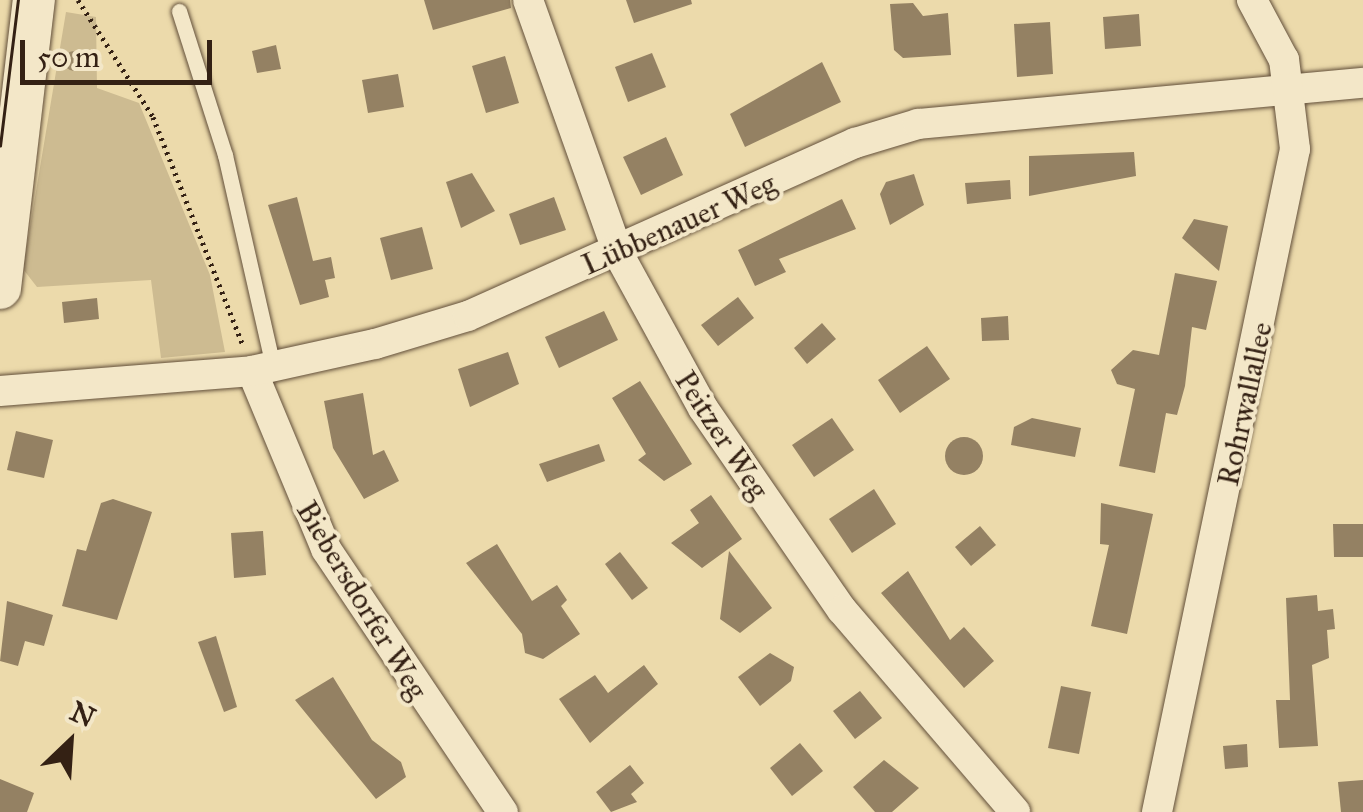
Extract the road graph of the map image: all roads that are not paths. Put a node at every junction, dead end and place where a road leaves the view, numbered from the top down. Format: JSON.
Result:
{"nodes":[{"id":1,"x":34,"y":0,"type":"edge"},
{"id":2,"x":528,"y":0,"type":"edge"},
{"id":3,"x":1252,"y":0,"type":"edge"},
{"id":4,"x":178,"y":11,"type":"dead end"},
{"id":5,"x":1363,"y":83,"type":"edge"},
{"id":6,"x":1292,"y":93,"type":"junction"},
{"id":7,"x":618,"y":253,"type":"junction"},
{"id":8,"x":0,"y":288,"type":"edge"},
{"id":9,"x":262,"y":369,"type":"junction"},
{"id":10,"x":0,"y":391,"type":"edge"},
{"id":11,"x":503,"y":812,"type":"edge"},
{"id":12,"x":1015,"y":812,"type":"edge"},
{"id":13,"x":1157,"y":812,"type":"edge"}],
"edges":[{"from":1,"to":8,"type":"street"},
{"from":2,"to":7,"type":"street","name":"Peitzer Weg"},
{"from":3,"to":6,"type":"street","name":"Rohrwallallee"},
{"from":4,"to":9,"type":"lane"},
{"from":5,"to":6,"type":"street","name":"Lübbenauer Weg"},
{"from":6,"to":7,"type":"street","name":"Lübbenauer Weg"},
{"from":6,"to":13,"type":"street","name":"Rohrwallallee"},
{"from":7,"to":9,"type":"street","name":"Lübbenauer Weg"},
{"from":7,"to":12,"type":"street","name":"Peitzer Weg"},
{"from":9,"to":10,"type":"street","name":"Lübbenauer Weg"},
{"from":9,"to":11,"type":"street","name":"Biebersdorfer Weg"}]}
